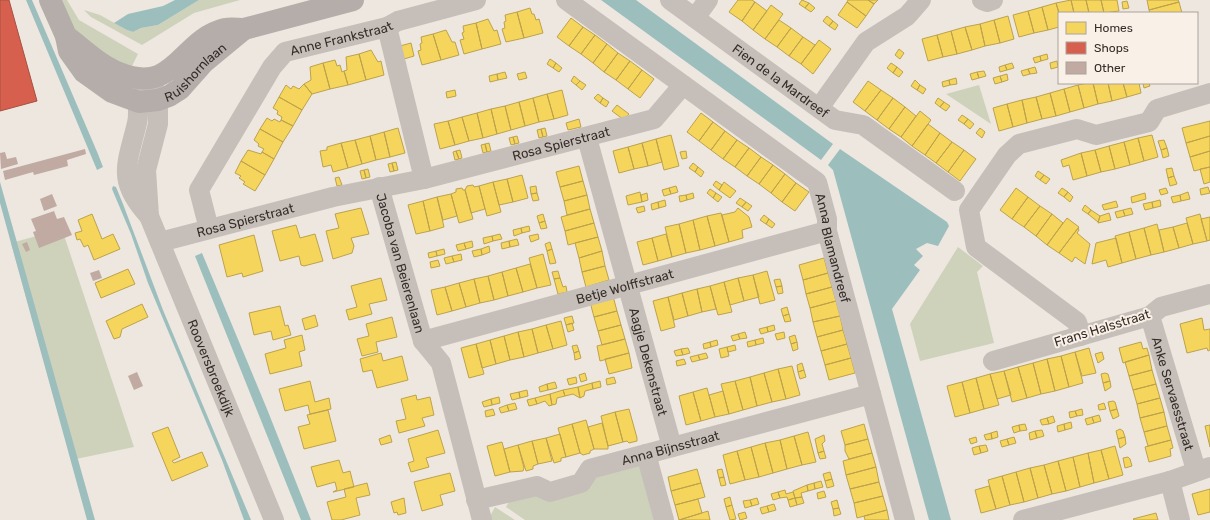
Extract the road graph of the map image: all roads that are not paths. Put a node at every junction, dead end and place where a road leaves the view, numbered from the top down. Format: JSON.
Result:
{"nodes":[{"id":1,"x":50,"y":0,"type":"edge"},
{"id":2,"x":353,"y":0,"type":"edge"},
{"id":3,"x":476,"y":0,"type":"edge"},
{"id":4,"x":566,"y":0,"type":"edge"},
{"id":5,"x":670,"y":0,"type":"edge"},
{"id":6,"x":708,"y":0,"type":"edge"},
{"id":7,"x":921,"y":0,"type":"edge"},
{"id":8,"x":982,"y":0,"type":"edge"},
{"id":9,"x":993,"y":0,"type":"edge"},
{"id":10,"x":695,"y":18,"type":"junction"},
{"id":11,"x":387,"y":27,"type":"junction"},
{"id":12,"x":244,"y":28,"type":"junction"},
{"id":13,"x":66,"y":36,"type":"junction"},
{"id":14,"x":151,"y":79,"type":"junction"},
{"id":15,"x":683,"y":85,"type":"junction"},
{"id":16,"x":1210,"y":93,"type":"edge"},
{"id":17,"x":149,"y":101,"type":"junction"},
{"id":18,"x":819,"y":108,"type":"junction"},
{"id":19,"x":587,"y":138,"type":"junction"},
{"id":20,"x":143,"y":140,"type":"dead end"},
{"id":21,"x":139,"y":161,"type":"dead end"},
{"id":22,"x":424,"y":179,"type":"junction"},
{"id":23,"x":379,"y":188,"type":"junction"},
{"id":24,"x":955,"y":191,"type":"dead end"},
{"id":25,"x":208,"y":229,"type":"junction"},
{"id":26,"x":827,"y":231,"type":"junction"},
{"id":27,"x":160,"y":242,"type":"junction"},
{"id":28,"x":627,"y":285,"type":"junction"},
{"id":29,"x":1210,"y":294,"type":"edge"},
{"id":30,"x":1150,"y":316,"type":"junction"},
{"id":31,"x":1081,"y":336,"type":"junction"},
{"id":32,"x":423,"y":341,"type":"junction"},
{"id":33,"x":993,"y":361,"type":"dead end"},
{"id":34,"x":871,"y":394,"type":"junction"},
{"id":35,"x":672,"y":447,"type":"junction"},
{"id":36,"x":646,"y":454,"type":"junction"},
{"id":37,"x":1203,"y":468,"type":"edge"},
{"id":38,"x":1170,"y":481,"type":"junction"},
{"id":39,"x":476,"y":500,"type":"junction"},
{"id":40,"x":274,"y":520,"type":"edge"},
{"id":41,"x":482,"y":520,"type":"edge"},
{"id":42,"x":664,"y":520,"type":"edge"},
{"id":43,"x":905,"y":520,"type":"edge"},
{"id":44,"x":1023,"y":520,"type":"edge"},
{"id":45,"x":1180,"y":520,"type":"edge"}],
"edges":[{"from":1,"to":13,"type":"main road"},
{"from":2,"to":12,"type":"main road","name":"Ruishornlaan"},
{"from":3,"to":11,"type":"street","name":"Anne Frankstraat"},
{"from":4,"to":15,"type":"street","name":"Anna Blamandreef"},
{"from":5,"to":10,"type":"street","name":"Fien de la Mardreef"},
{"from":6,"to":10,"type":"street"},
{"from":7,"to":18,"type":"street"},
{"from":8,"to":9,"type":"street"},
{"from":10,"to":18,"type":"street","name":"Fien de la Mardreef"},
{"from":11,"to":22,"type":"street"},
{"from":11,"to":25,"type":"street","name":"Anne Frankstraat"},
{"from":12,"to":14,"type":"main road","name":"Ruishornlaan"},
{"from":12,"to":17,"type":"main road","name":"Ruishornlaan"},
{"from":13,"to":14,"type":"main road"},
{"from":13,"to":17,"type":"main road"},
{"from":14,"to":17,"type":"street","name":"Rooversbroekdijk"},
{"from":15,"to":19,"type":"street","name":"Rosa Spierstraat"},
{"from":15,"to":26,"type":"street","name":"Anna Blamandreef"},
{"from":16,"to":31,"type":"street"},
{"from":17,"to":27,"type":"street","name":"Rooversbroekdijk"},
{"from":18,"to":24,"type":"street","name":"Fien de la Mardreef"},
{"from":19,"to":22,"type":"street","name":"Rosa Spierstraat"},
{"from":19,"to":28,"type":"street","name":"Aagje Dekenstraat"},
{"from":20,"to":21,"type":"street"},
{"from":22,"to":23,"type":"street","name":"Rosa Spierstraat"},
{"from":23,"to":25,"type":"street","name":"Rosa Spierstraat"},
{"from":23,"to":32,"type":"street","name":"Jacoba van Beierenlaan"},
{"from":25,"to":27,"type":"street","name":"Rosa Spierstraat"},
{"from":26,"to":28,"type":"street","name":"Betje Wolffstraat"},
{"from":26,"to":34,"type":"street","name":"Anna Blamandreef"},
{"from":27,"to":40,"type":"street","name":"Rooversbroekdijk"},
{"from":28,"to":32,"type":"street","name":"Betje Wolffstraat"},
{"from":28,"to":35,"type":"street","name":"Aagje Dekenstraat"},
{"from":29,"to":30,"type":"street","name":"Frans Halsstraat"},
{"from":30,"to":31,"type":"street","name":"Frans Halsstraat"},
{"from":30,"to":37,"type":"street","name":"Anke Servaesstraat"},
{"from":31,"to":33,"type":"street","name":"Frans Halsstraat"},
{"from":32,"to":39,"type":"street","name":"Jacoba van Beierenlaan"},
{"from":34,"to":35,"type":"street","name":"Anna Bijnsstraat"},
{"from":34,"to":43,"type":"street","name":"Anna Blamandreef"},
{"from":35,"to":36,"type":"street","name":"Anna Bijnsstraat"},
{"from":36,"to":39,"type":"street","name":"Anna Bijnsstraat"},
{"from":36,"to":42,"type":"street"},
{"from":37,"to":38,"type":"street","name":"Anke Servaesstraat"},
{"from":38,"to":44,"type":"street","name":"Anke Servaesstraat"},
{"from":38,"to":45,"type":"street"},
{"from":39,"to":41,"type":"street","name":"Jacoba van Beierenlaan"}]}
